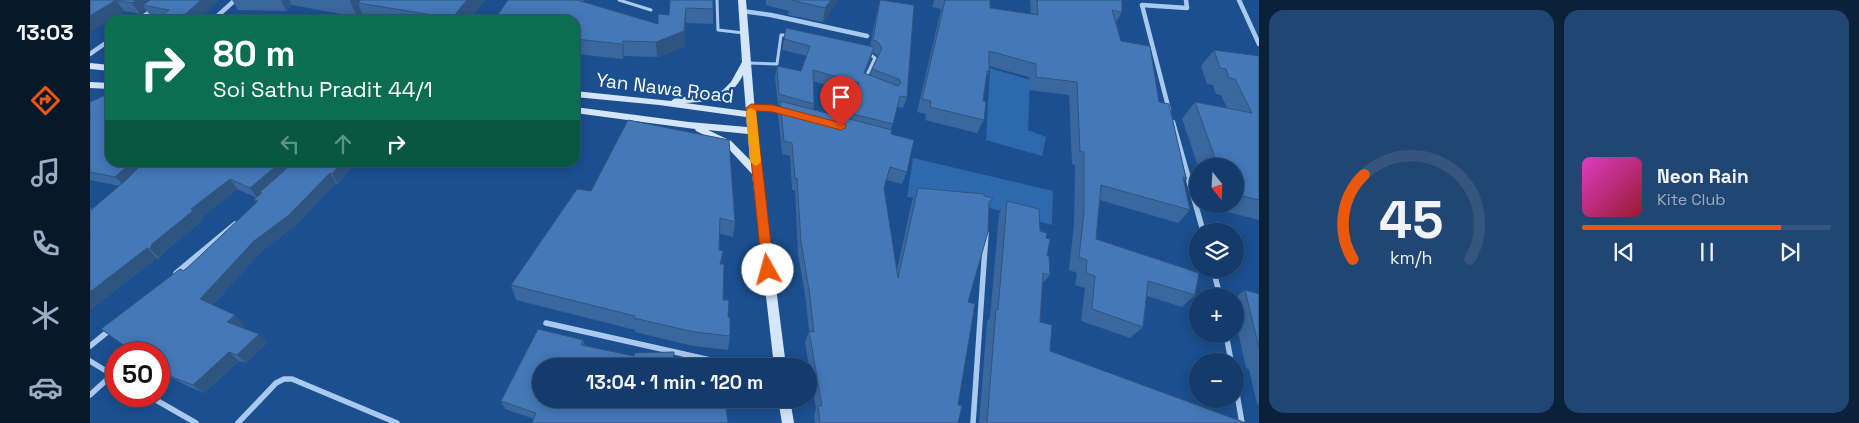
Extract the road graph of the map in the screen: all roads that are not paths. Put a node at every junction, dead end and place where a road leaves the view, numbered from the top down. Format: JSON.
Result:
{"nodes":[{"id":1,"x":235,"y":0,"type":"edge"},
{"id":2,"x":619,"y":0,"type":"edge"},
{"id":3,"x":716,"y":0,"type":"edge"},
{"id":4,"x":742,"y":0,"type":"edge"},
{"id":5,"x":1186,"y":0,"type":"edge"},
{"id":6,"x":1239,"y":0,"type":"edge"},
{"id":7,"x":162,"y":3,"type":"edge"},
{"id":8,"x":372,"y":7,"type":"edge"},
{"id":9,"x":651,"y":10,"type":"dead end"},
{"id":10,"x":742,"y":11,"type":"junction"},
{"id":11,"x":145,"y":15,"type":"edge"},
{"id":12,"x":218,"y":15,"type":"edge"},
{"id":13,"x":364,"y":15,"type":"edge"},
{"id":14,"x":744,"y":33,"type":"junction"},
{"id":15,"x":867,"y":36,"type":"dead end"},
{"id":16,"x":796,"y":37,"type":"edge"},
{"id":17,"x":105,"y":44,"type":"edge"},
{"id":18,"x":1259,"y":44,"type":"edge"},
{"id":19,"x":863,"y":52,"type":"edge"},
{"id":20,"x":90,"y":54,"type":"edge"},
{"id":21,"x":746,"y":63,"type":"junction"},
{"id":22,"x":90,"y":66,"type":"edge"},
{"id":23,"x":105,"y":68,"type":"edge"},
{"id":24,"x":864,"y":82,"type":"edge"},
{"id":25,"x":90,"y":85,"type":"edge"},
{"id":26,"x":105,"y":86,"type":"edge"},
{"id":27,"x":580,"y":94,"type":"edge"},
{"id":28,"x":659,"y":102,"type":"junction"},
{"id":29,"x":580,"y":111,"type":"edge"},
{"id":30,"x":751,"y":111,"type":"junction"},
{"id":31,"x":791,"y":113,"type":"edge"},
{"id":32,"x":689,"y":125,"type":"junction"},
{"id":33,"x":753,"y":131,"type":"junction"},
{"id":34,"x":757,"y":173,"type":"junction"},
{"id":35,"x":240,"y":220,"type":"edge"},
{"id":36,"x":1201,"y":223,"type":"edge"},
{"id":37,"x":986,"y":225,"type":"edge"},
{"id":38,"x":172,"y":276,"type":"edge"},
{"id":39,"x":546,"y":323,"type":"dead end"},
{"id":40,"x":112,"y":327,"type":"edge"},
{"id":41,"x":90,"y":346,"type":"edge"},
{"id":42,"x":701,"y":358,"type":"edge"},
{"id":43,"x":779,"y":358,"type":"edge"},
{"id":44,"x":90,"y":361,"type":"edge"},
{"id":45,"x":105,"y":370,"type":"edge"},
{"id":46,"x":105,"y":383,"type":"edge"},
{"id":47,"x":90,"y":395,"type":"edge"},
{"id":48,"x":168,"y":407,"type":"edge"},
{"id":49,"x":786,"y":408,"type":"edge"},
{"id":50,"x":1239,"y":408,"type":"edge"},
{"id":51,"x":196,"y":423,"type":"edge"},
{"id":52,"x":238,"y":423,"type":"edge"},
{"id":53,"x":397,"y":423,"type":"edge"},
{"id":54,"x":788,"y":423,"type":"edge"},
{"id":55,"x":973,"y":423,"type":"edge"},
{"id":56,"x":1242,"y":423,"type":"edge"}],
"edges":[{"from":1,"to":12,"type":"street"},
{"from":2,"to":9,"type":"lane"},
{"from":3,"to":14,"type":"lane"},
{"from":4,"to":10,"type":"main road"},
{"from":5,"to":36,"type":"street"},
{"from":6,"to":18,"type":"street"},
{"from":7,"to":11,"type":"street"},
{"from":8,"to":13,"type":"lane"},
{"from":10,"to":14,"type":"main road"},
{"from":10,"to":15,"type":"street"},
{"from":14,"to":21,"type":"main road"},
{"from":16,"to":21,"type":"lane"},
{"from":17,"to":20,"type":"street"},
{"from":19,"to":24,"type":"lane"},
{"from":21,"to":28,"type":"main road"},
{"from":21,"to":30,"type":"main road"},
{"from":22,"to":23,"type":"main road"},
{"from":25,"to":26,"type":"main road"},
{"from":27,"to":28,"type":"main road","name":"Yan Nawa Road"},
{"from":28,"to":30,"type":"main road","name":"Yan Nawa Road"},
{"from":29,"to":32,"type":"main road","name":"Yan Nawa Road"},
{"from":30,"to":31,"type":"street"},
{"from":30,"to":33,"type":"main road"},
{"from":32,"to":33,"type":"main road","name":"Yan Nawa Road"},
{"from":32,"to":34,"type":"main road"},
{"from":33,"to":34,"type":"main road"},
{"from":34,"to":43,"type":"main road"},
{"from":35,"to":38,"type":"street"},
{"from":37,"to":55,"type":"street"},
{"from":39,"to":42,"type":"street"},
{"from":40,"to":41,"type":"street"},
{"from":44,"to":45,"type":"street"},
{"from":46,"to":47,"type":"street"},
{"from":48,"to":51,"type":"street"},
{"from":49,"to":54,"type":"main road"},
{"from":50,"to":56,"type":"street"},
{"from":52,"to":53,"type":"street"}]}
